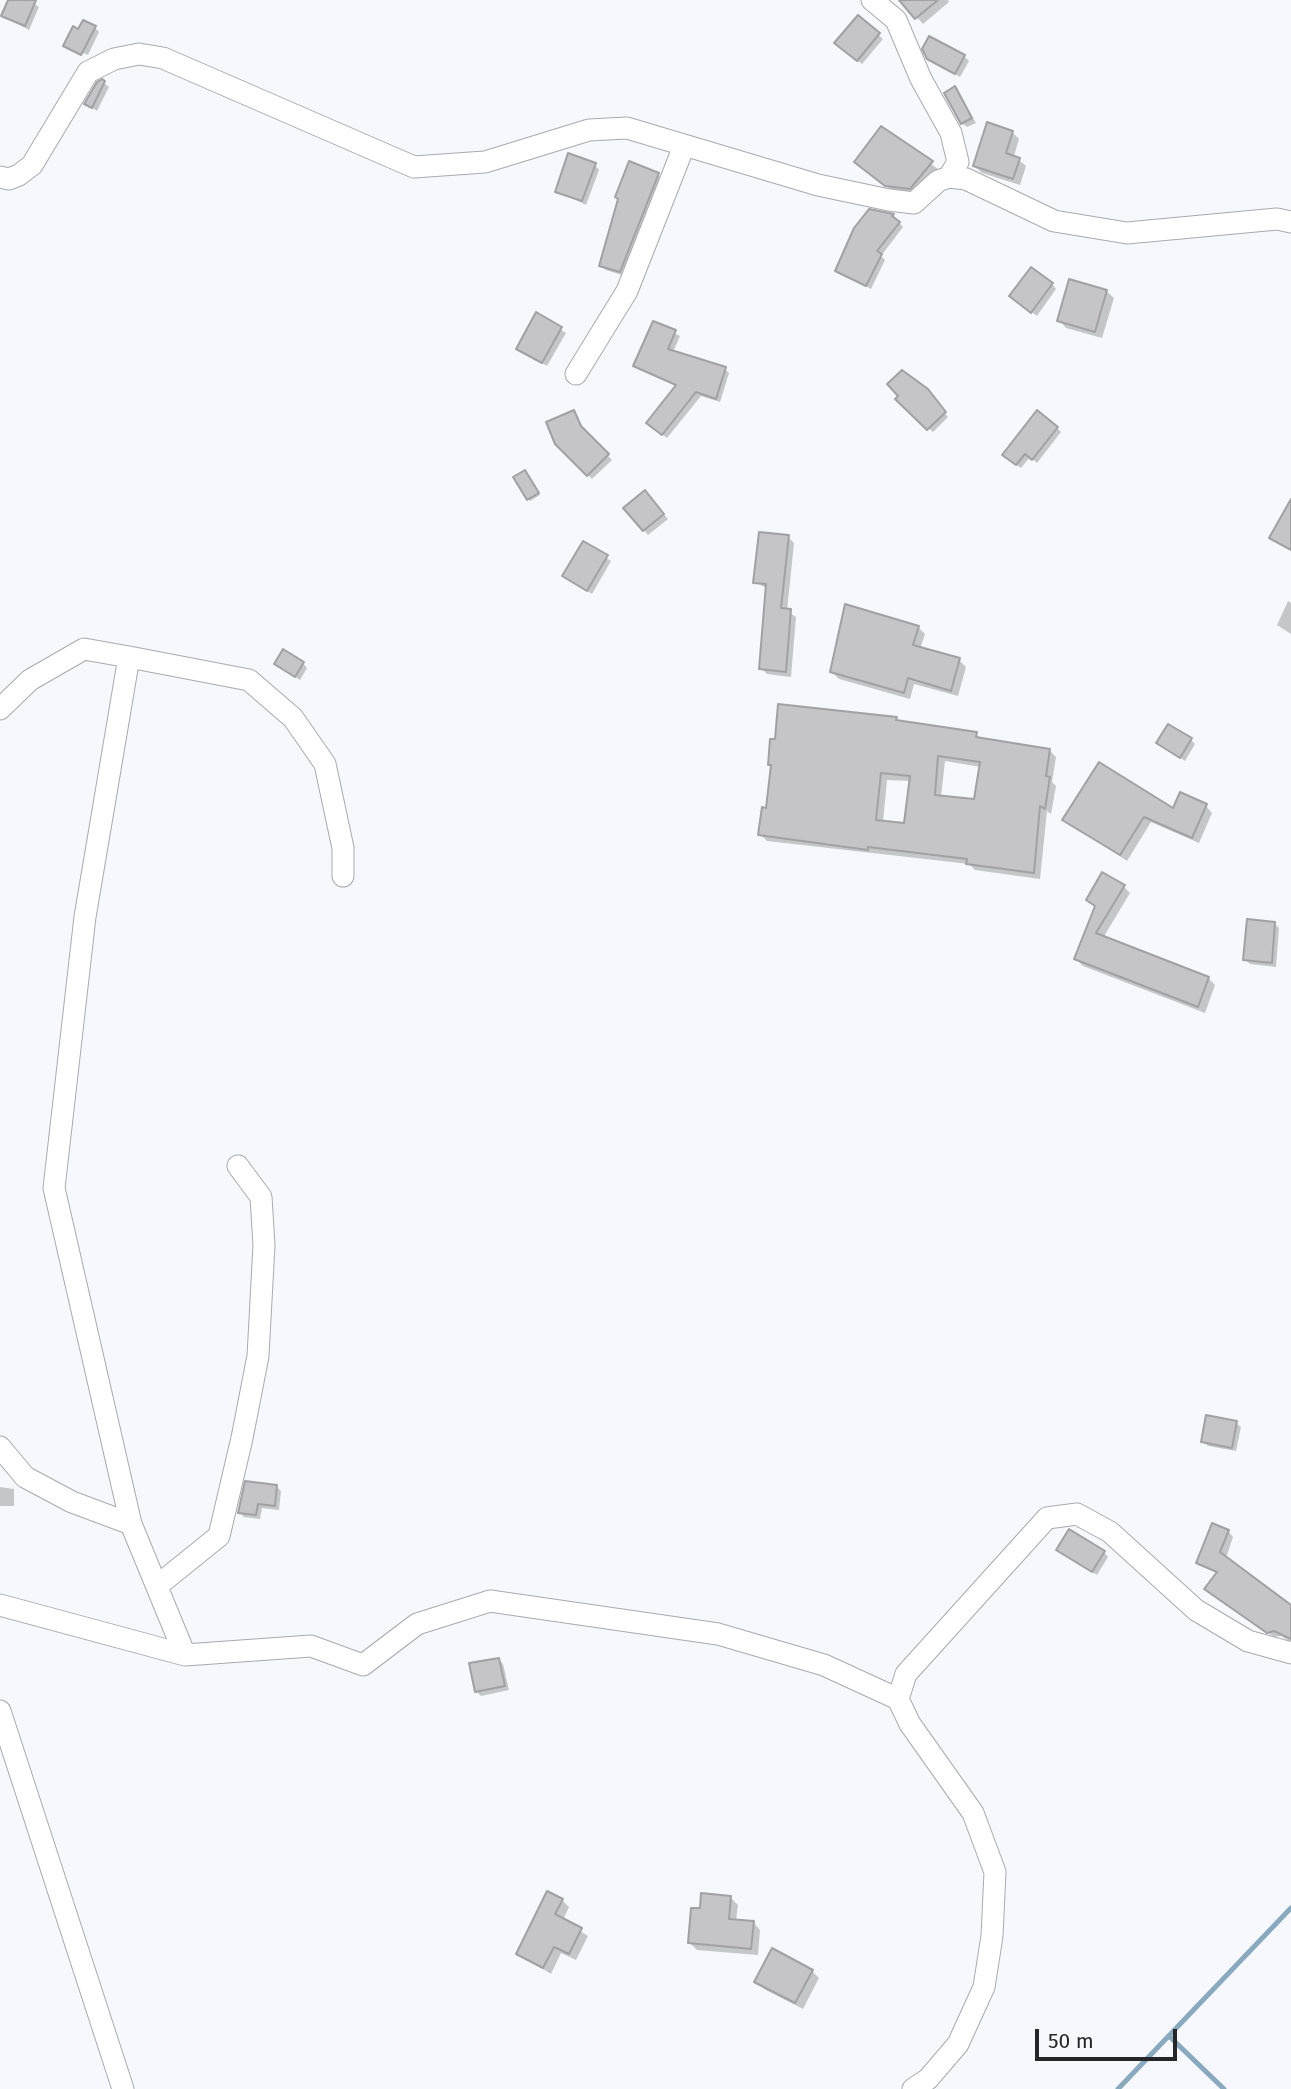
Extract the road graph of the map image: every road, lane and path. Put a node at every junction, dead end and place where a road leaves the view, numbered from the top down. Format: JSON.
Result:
{"nodes":[{"id":1,"x":872,"y":0,"type":"edge"},
{"id":2,"x":684,"y":146,"type":"junction"},
{"id":3,"x":0,"y":177,"type":"edge"},
{"id":4,"x":949,"y":177,"type":"junction"},
{"id":5,"x":1291,"y":222,"type":"edge"},
{"id":6,"x":576,"y":374,"type":"dead end"},
{"id":7,"x":129,"y":657,"type":"junction"},
{"id":8,"x":0,"y":709,"type":"edge"},
{"id":9,"x":342,"y":876,"type":"dead end"},
{"id":10,"x":238,"y":1166,"type":"dead end"},
{"id":11,"x":0,"y":1447,"type":"edge"},
{"id":12,"x":131,"y":1524,"type":"junction"},
{"id":13,"x":157,"y":1586,"type":"junction"},
{"id":14,"x":0,"y":1605,"type":"edge"},
{"id":15,"x":1291,"y":1653,"type":"edge"},
{"id":16,"x":185,"y":1655,"type":"junction"},
{"id":17,"x":898,"y":1699,"type":"junction"},
{"id":18,"x":0,"y":1711,"type":"edge"},
{"id":19,"x":123,"y":2089,"type":"edge"},
{"id":20,"x":913,"y":2089,"type":"edge"}],
"edges":[{"from":1,"to":4,"type":"street"},
{"from":2,"to":3,"type":"street"},
{"from":2,"to":4,"type":"street"},
{"from":2,"to":6,"type":"street"},
{"from":4,"to":5,"type":"street"},
{"from":7,"to":8,"type":"street"},
{"from":7,"to":9,"type":"street"},
{"from":7,"to":12,"type":"street"},
{"from":10,"to":13,"type":"street"},
{"from":11,"to":12,"type":"street"},
{"from":12,"to":13,"type":"street"},
{"from":13,"to":16,"type":"street"},
{"from":14,"to":16,"type":"street"},
{"from":15,"to":17,"type":"street"},
{"from":16,"to":17,"type":"street"},
{"from":17,"to":20,"type":"street"},
{"from":18,"to":19,"type":"street"}]}
